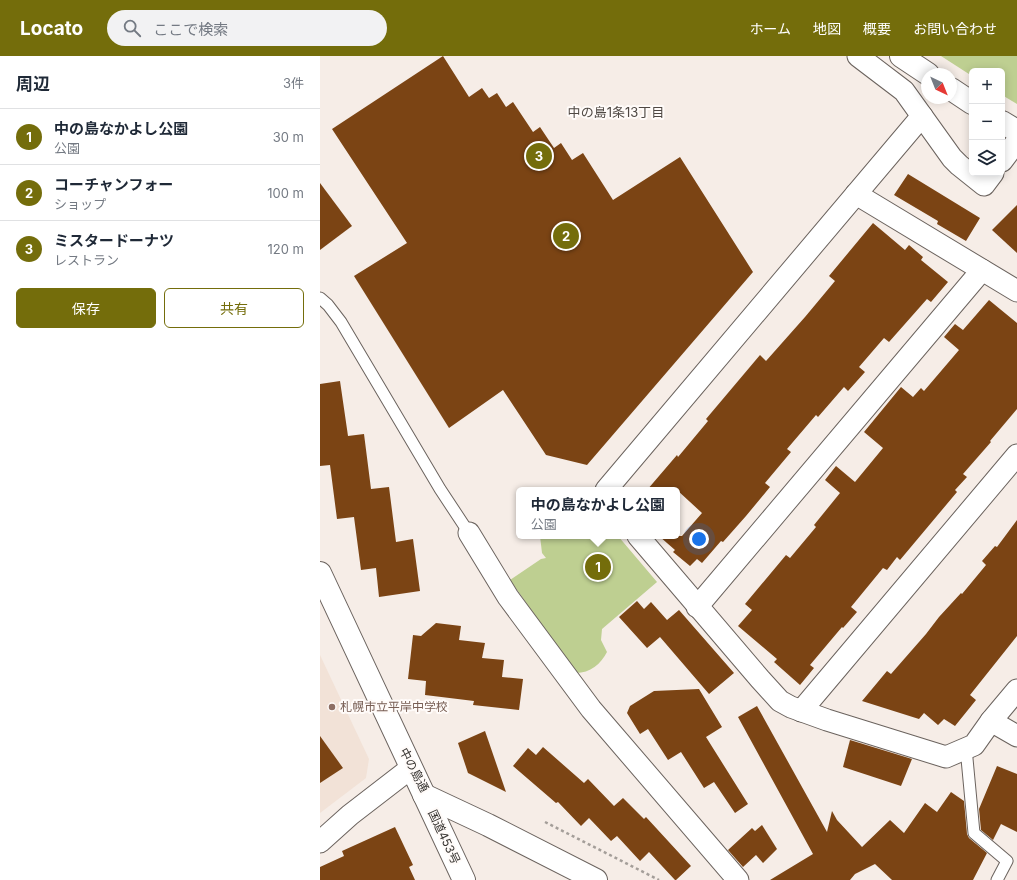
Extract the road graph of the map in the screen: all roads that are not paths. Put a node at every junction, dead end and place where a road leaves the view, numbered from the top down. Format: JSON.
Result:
{"nodes":[{"id":1,"x":858,"y":56,"type":"edge"},
{"id":2,"x":901,"y":56,"type":"edge"},
{"id":3,"x":921,"y":69,"type":"edge"},
{"id":4,"x":957,"y":93,"type":"edge"},
{"id":5,"x":969,"y":100,"type":"edge"},
{"id":6,"x":922,"y":116,"type":"junction"},
{"id":7,"x":1005,"y":124,"type":"edge"},
{"id":8,"x":1017,"y":131,"type":"edge"},
{"id":9,"x":1017,"y":141,"type":"edge"},
{"id":10,"x":1005,"y":157,"type":"edge"},
{"id":11,"x":969,"y":174,"type":"edge"},
{"id":12,"x":972,"y":176,"type":"edge"},
{"id":13,"x":991,"y":176,"type":"edge"},
{"id":14,"x":856,"y":194,"type":"junction"},
{"id":15,"x":982,"y":270,"type":"junction"},
{"id":16,"x":1017,"y":291,"type":"edge"},
{"id":17,"x":320,"y":298,"type":"edge"},
{"id":18,"x":1017,"y":455,"type":"edge"},
{"id":19,"x":609,"y":487,"type":"edge"},
{"id":20,"x":469,"y":533,"type":"joint"},
{"id":21,"x":641,"y":539,"type":"edge"},
{"id":22,"x":320,"y":573,"type":"edge"},
{"id":23,"x":698,"y":606,"type":"junction"},
{"id":24,"x":1017,"y":690,"type":"edge"},
{"id":25,"x":801,"y":711,"type":"junction"},
{"id":26,"x":991,"y":721,"type":"junction"},
{"id":27,"x":1017,"y":736,"type":"edge"},
{"id":28,"x":966,"y":748,"type":"junction"},
{"id":29,"x":411,"y":768,"type":"junction"},
{"id":30,"x":424,"y":795,"type":"junction"},
{"id":31,"x":320,"y":842,"type":"edge"},
{"id":32,"x":464,"y":880,"type":"edge"},
{"id":33,"x":596,"y":880,"type":"edge"},
{"id":34,"x":738,"y":880,"type":"edge"},
{"id":35,"x":997,"y":880,"type":"edge"}],
"edges":[{"from":1,"to":6,"type":"street"},
{"from":2,"to":3,"type":"main road"},
{"from":4,"to":5,"type":"main road"},
{"from":6,"to":11,"type":"street"},
{"from":6,"to":14,"type":"street"},
{"from":7,"to":8,"type":"main road"},
{"from":9,"to":10,"type":"street"},
{"from":12,"to":13,"type":"street"},
{"from":14,"to":15,"type":"street"},
{"from":14,"to":19,"type":"street"},
{"from":15,"to":16,"type":"street"},
{"from":15,"to":23,"type":"street"},
{"from":17,"to":20,"type":"lane"},
{"from":18,"to":25,"type":"street"},
{"from":20,"to":34,"type":"street"},
{"from":21,"to":23,"type":"street"},
{"from":22,"to":29,"type":"main road","name":"中の島通"},
{"from":23,"to":25,"type":"street"},
{"from":24,"to":26,"type":"street"},
{"from":25,"to":28,"type":"street"},
{"from":26,"to":27,"type":"street"},
{"from":26,"to":28,"type":"street"},
{"from":28,"to":35,"type":"lane"},
{"from":29,"to":30,"type":"main road","name":"中の島通"},
{"from":29,"to":31,"type":"street"},
{"from":30,"to":32,"type":"main road","name":"国道453号"},
{"from":30,"to":33,"type":"main road","name":"中の島通"}]}
